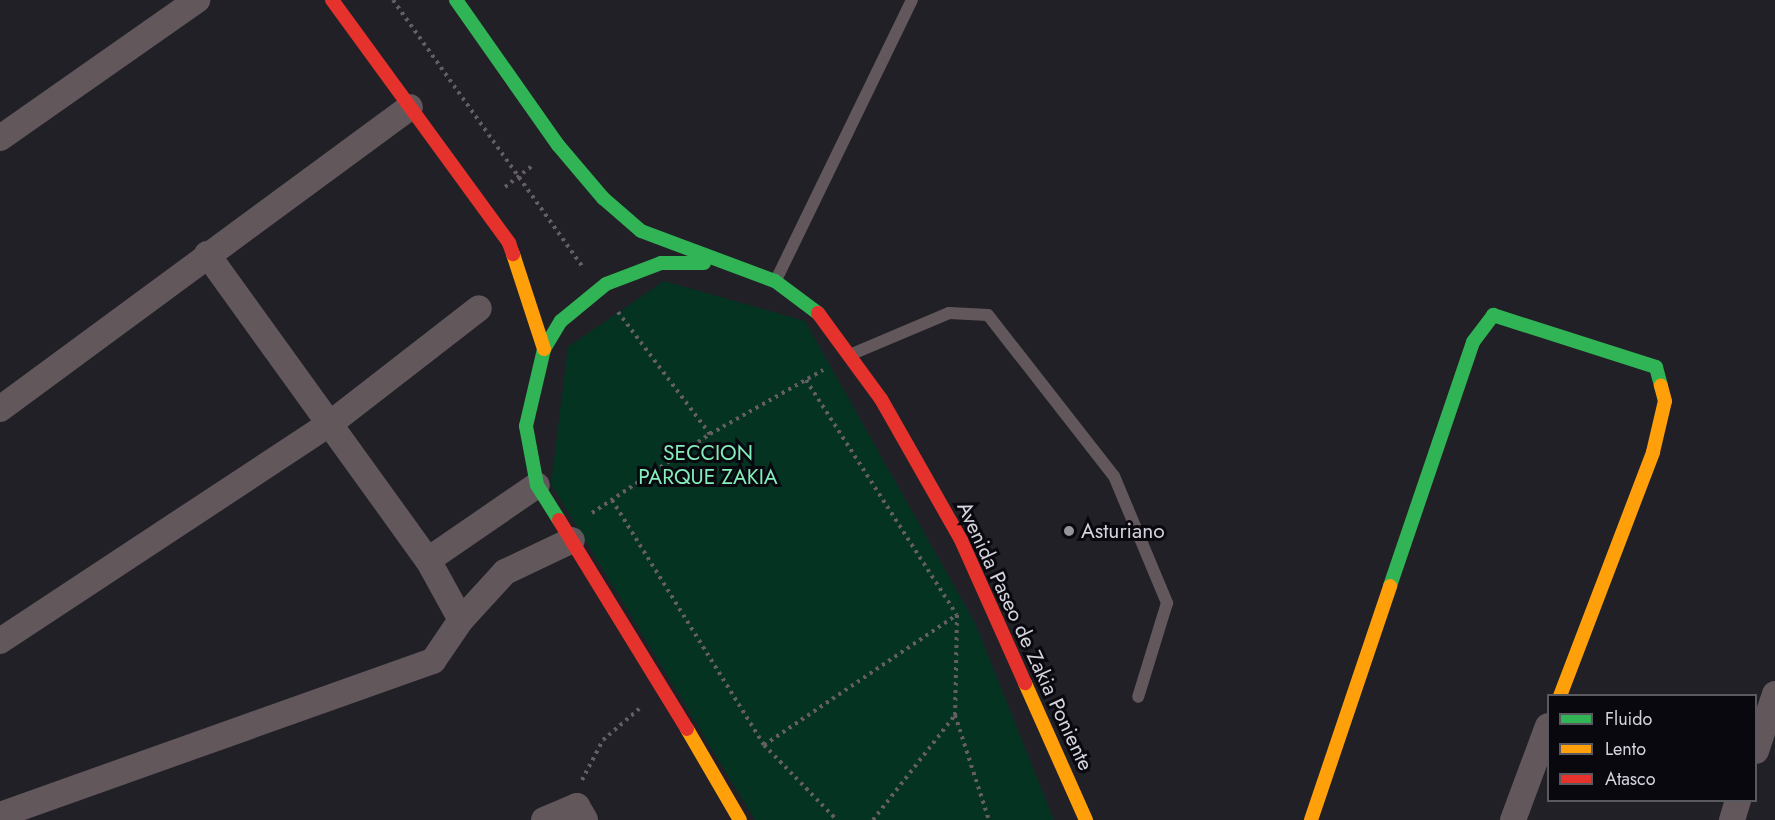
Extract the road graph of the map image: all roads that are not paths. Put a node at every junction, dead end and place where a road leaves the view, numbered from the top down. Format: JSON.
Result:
{"nodes":[{"id":1,"x":197,"y":0,"type":"edge"},
{"id":2,"x":332,"y":0,"type":"edge"},
{"id":3,"x":912,"y":0,"type":"edge"},
{"id":4,"x":460,"y":1,"type":"edge"},
{"id":5,"x":410,"y":107,"type":"junction"},
{"id":6,"x":0,"y":138,"type":"edge"},
{"id":7,"x":207,"y":254,"type":"junction"},
{"id":8,"x":719,"y":262,"type":"junction"},
{"id":9,"x":775,"y":281,"type":"junction"},
{"id":10,"x":479,"y":308,"type":"dead end"},
{"id":11,"x":544,"y":349,"type":"junction"},
{"id":12,"x":850,"y":355,"type":"junction"},
{"id":13,"x":0,"y":409,"type":"edge"},
{"id":14,"x":331,"y":423,"type":"junction"},
{"id":15,"x":537,"y":485,"type":"junction"},
{"id":16,"x":569,"y":534,"type":"junction"},
{"id":17,"x":428,"y":560,"type":"junction"},
{"id":18,"x":461,"y":620,"type":"junction"},
{"id":19,"x":0,"y":642,"type":"edge"},
{"id":20,"x":1561,"y":694,"type":"edge"},
{"id":21,"x":1775,"y":694,"type":"edge"},
{"id":22,"x":1138,"y":697,"type":"dead end"},
{"id":23,"x":1547,"y":729,"type":"edge"},
{"id":24,"x":1757,"y":745,"type":"edge"},
{"id":25,"x":1738,"y":802,"type":"edge"},
{"id":26,"x":581,"y":813,"type":"edge"},
{"id":27,"x":0,"y":815,"type":"edge"},
{"id":28,"x":544,"y":820,"type":"edge"},
{"id":29,"x":740,"y":820,"type":"edge"},
{"id":30,"x":1086,"y":820,"type":"edge"},
{"id":31,"x":1311,"y":820,"type":"edge"},
{"id":32,"x":1513,"y":820,"type":"edge"},
{"id":33,"x":1732,"y":820,"type":"edge"}],
"edges":[{"from":1,"to":6,"type":"street"},
{"from":2,"to":5,"type":"street"},
{"from":3,"to":9,"type":"lane"},
{"from":4,"to":8,"type":"street","name":"Avenida Paseo de Zakia Poniente"},
{"from":5,"to":7,"type":"street"},
{"from":5,"to":11,"type":"street"},
{"from":7,"to":13,"type":"street"},
{"from":7,"to":14,"type":"street"},
{"from":8,"to":9,"type":"street","name":"Avenida Paseo de Zakia Poniente"},
{"from":8,"to":11,"type":"street"},
{"from":9,"to":12,"type":"street","name":"Avenida Paseo de Zakia Poniente"},
{"from":10,"to":14,"type":"street"},
{"from":11,"to":15,"type":"street"},
{"from":12,"to":22,"type":"lane"},
{"from":12,"to":30,"type":"street","name":"Avenida Paseo de Zakia Poniente"},
{"from":14,"to":17,"type":"street"},
{"from":14,"to":19,"type":"street"},
{"from":15,"to":16,"type":"street"},
{"from":15,"to":17,"type":"street"},
{"from":16,"to":18,"type":"street"},
{"from":16,"to":29,"type":"street"},
{"from":17,"to":18,"type":"street"},
{"from":18,"to":27,"type":"street"},
{"from":20,"to":31,"type":"street"},
{"from":21,"to":24,"type":"street"},
{"from":23,"to":32,"type":"street"},
{"from":25,"to":33,"type":"street"},
{"from":26,"to":28,"type":"street"}]}
